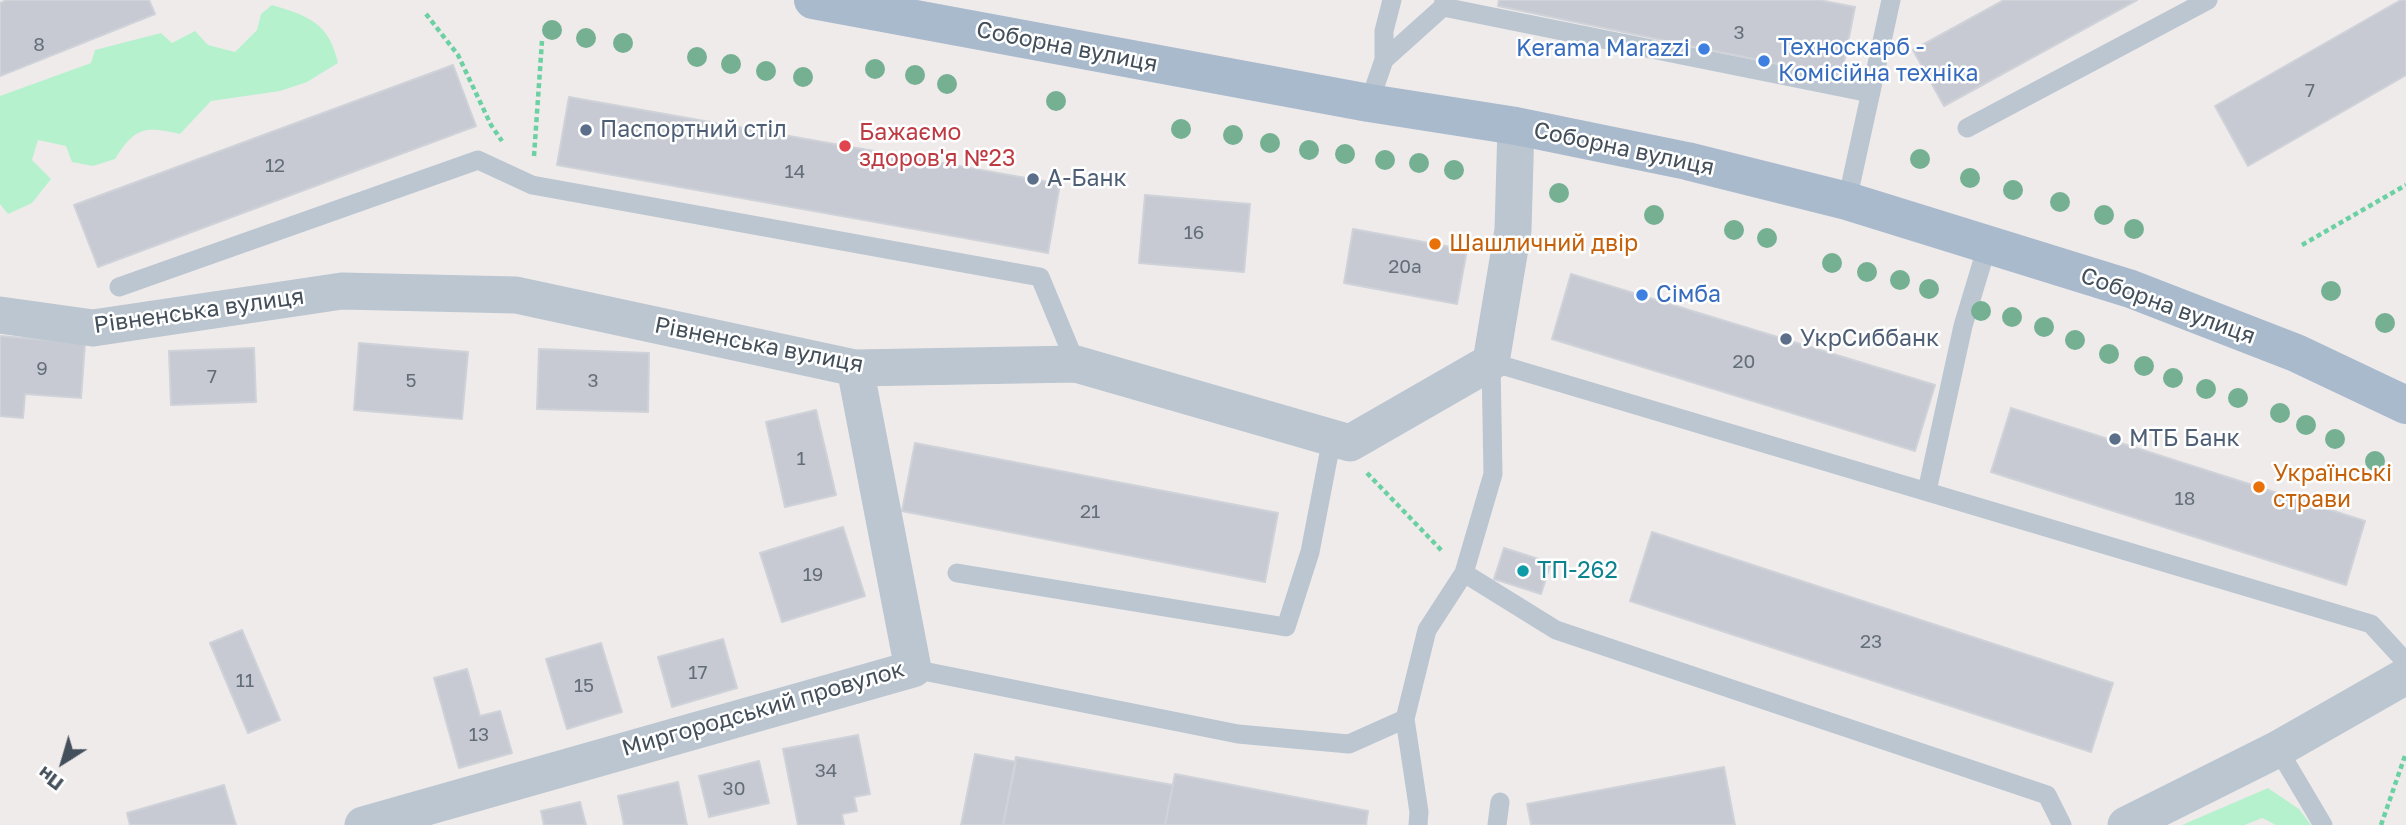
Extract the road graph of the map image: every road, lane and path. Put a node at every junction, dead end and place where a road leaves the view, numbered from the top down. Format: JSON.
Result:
{"nodes":[{"id":1,"x":813,"y":0,"type":"edge"},
{"id":2,"x":1392,"y":0,"type":"edge"},
{"id":3,"x":1891,"y":0,"type":"edge"},
{"id":4,"x":2208,"y":0,"type":"edge"},
{"id":5,"x":1443,"y":4,"type":"edge"},
{"id":6,"x":426,"y":15,"type":"dead end"},
{"id":7,"x":542,"y":41,"type":"dead end"},
{"id":8,"x":1384,"y":60,"type":"junction"},
{"id":9,"x":1870,"y":93,"type":"junction"},
{"id":10,"x":1370,"y":103,"type":"junction"},
{"id":11,"x":1516,"y":125,"type":"junction"},
{"id":12,"x":1967,"y":128,"type":"dead end"},
{"id":13,"x":532,"y":184,"type":"junction"},
{"id":14,"x":2406,"y":185,"type":"edge"},
{"id":15,"x":1847,"y":201,"type":"junction"},
{"id":16,"x":1988,"y":243,"type":"junction"},
{"id":17,"x":2302,"y":245,"type":"dead end"},
{"id":18,"x":119,"y":287,"type":"dead end"},
{"id":19,"x":0,"y":315,"type":"edge"},
{"id":20,"x":1490,"y":362,"type":"junction"},
{"id":21,"x":1076,"y":364,"type":"junction"},
{"id":22,"x":856,"y":368,"type":"junction"},
{"id":23,"x":2406,"y":405,"type":"edge"},
{"id":24,"x":1341,"y":441,"type":"junction"},
{"id":25,"x":1927,"y":491,"type":"junction"},
{"id":26,"x":957,"y":573,"type":"dead end"},
{"id":27,"x":1464,"y":573,"type":"junction"},
{"id":28,"x":2406,"y":662,"type":"edge"},
{"id":29,"x":913,"y":669,"type":"junction"},
{"id":30,"x":2406,"y":676,"type":"edge"},
{"id":31,"x":1405,"y":719,"type":"junction"},
{"id":32,"x":2278,"y":749,"type":"junction"},
{"id":33,"x":2406,"y":753,"type":"edge"},
{"id":34,"x":1500,"y":802,"type":"dead end"},
{"id":35,"x":363,"y":825,"type":"edge"},
{"id":36,"x":1418,"y":825,"type":"edge"},
{"id":37,"x":1497,"y":825,"type":"edge"},
{"id":38,"x":2062,"y":825,"type":"edge"},
{"id":39,"x":2126,"y":825,"type":"edge"},
{"id":40,"x":2323,"y":825,"type":"edge"},
{"id":41,"x":2381,"y":825,"type":"edge"}],
"edges":[{"from":1,"to":10,"type":"main road","name":"Соборна вулиця"},
{"from":2,"to":8,"type":"lane"},
{"from":3,"to":9,"type":"lane"},
{"from":4,"to":12,"type":"lane"},
{"from":5,"to":8,"type":"lane"},
{"from":5,"to":9,"type":"lane"},
{"from":6,"to":13,"type":"path"},
{"from":7,"to":13,"type":"path"},
{"from":8,"to":10,"type":"lane"},
{"from":9,"to":15,"type":"lane"},
{"from":10,"to":11,"type":"main road","name":"Соборна вулиця"},
{"from":11,"to":15,"type":"main road","name":"Соборна вулиця"},
{"from":11,"to":20,"type":"street"},
{"from":13,"to":18,"type":"lane"},
{"from":13,"to":21,"type":"lane"},
{"from":14,"to":17,"type":"path"},
{"from":15,"to":16,"type":"main road","name":"Соборна вулиця"},
{"from":16,"to":23,"type":"main road","name":"Соборна вулиця"},
{"from":16,"to":25,"type":"lane"},
{"from":19,"to":22,"type":"street","name":"Рівненська вулиця"},
{"from":20,"to":24,"type":"street"},
{"from":20,"to":25,"type":"lane"},
{"from":20,"to":27,"type":"lane"},
{"from":21,"to":22,"type":"street","name":"Рівненська вулиця"},
{"from":21,"to":24,"type":"street","name":"Рівненська вулиця"},
{"from":22,"to":29,"type":"street","name":"Миргородський провулок"},
{"from":24,"to":26,"type":"lane"},
{"from":24,"to":27,"type":"path"},
{"from":25,"to":28,"type":"lane"},
{"from":27,"to":31,"type":"lane"},
{"from":27,"to":38,"type":"lane"},
{"from":29,"to":31,"type":"lane"},
{"from":29,"to":35,"type":"street","name":"Миргородський провулок"},
{"from":30,"to":32,"type":"street"},
{"from":31,"to":36,"type":"lane"},
{"from":32,"to":39,"type":"street"},
{"from":32,"to":40,"type":"lane"},
{"from":33,"to":41,"type":"path"},
{"from":34,"to":37,"type":"lane"}]}
